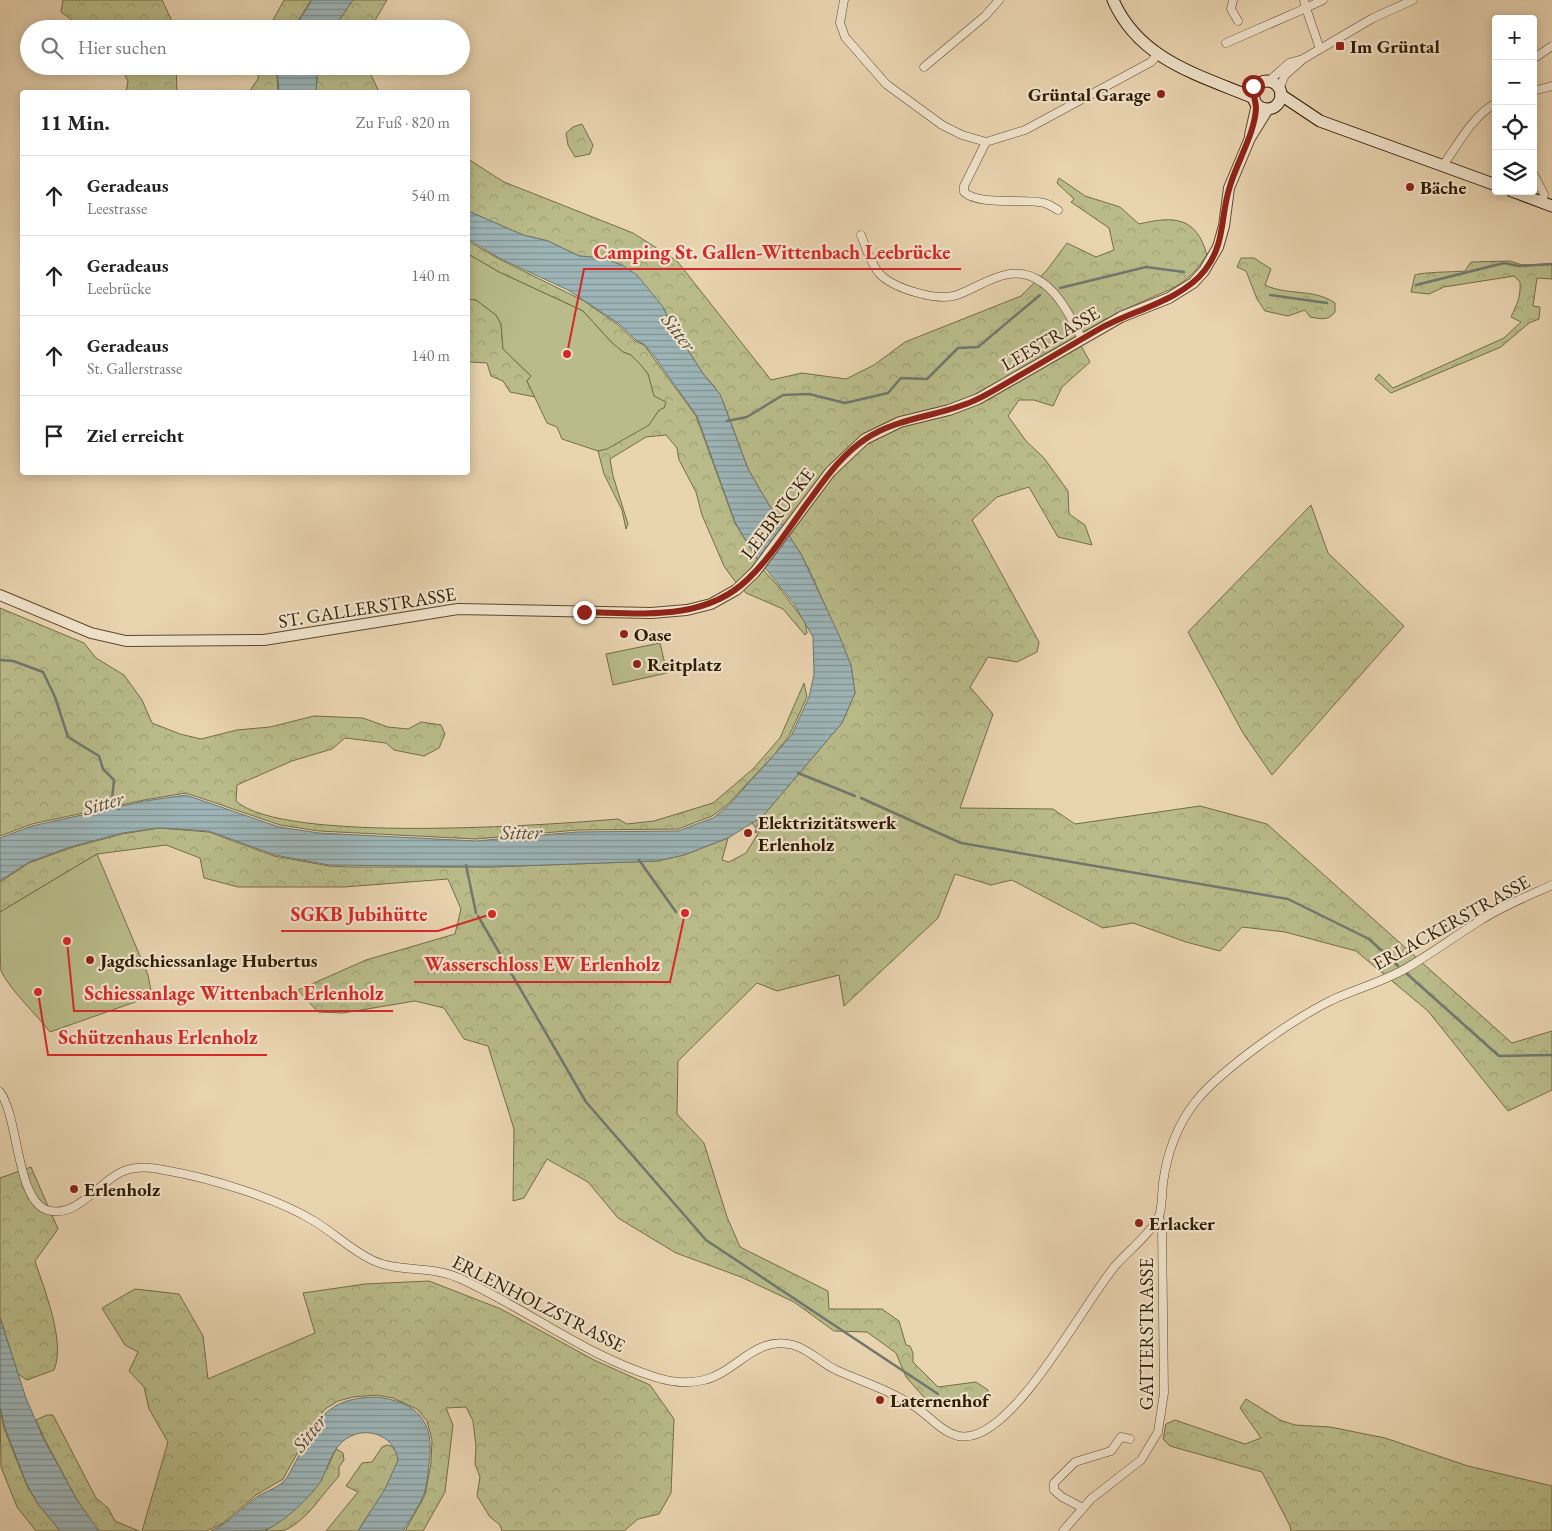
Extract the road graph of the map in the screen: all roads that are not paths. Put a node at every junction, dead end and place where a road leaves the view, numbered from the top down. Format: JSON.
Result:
{"nodes":[{"id":1,"x":844,"y":0,"type":"edge"},
{"id":2,"x":999,"y":0,"type":"edge"},
{"id":3,"x":1113,"y":0,"type":"edge"},
{"id":4,"x":1233,"y":0,"type":"edge"},
{"id":5,"x":1304,"y":0,"type":"edge"},
{"id":6,"x":1323,"y":0,"type":"edge"},
{"id":7,"x":1413,"y":0,"type":"edge"},
{"id":8,"x":1306,"y":8,"type":"junction"},
{"id":9,"x":1238,"y":21,"type":"dead end"},
{"id":10,"x":1226,"y":43,"type":"dead end"},
{"id":11,"x":1552,"y":46,"type":"edge"},
{"id":12,"x":1320,"y":50,"type":"junction"},
{"id":13,"x":1158,"y":54,"type":"junction"},
{"id":14,"x":1537,"y":56,"type":"edge"},
{"id":15,"x":1303,"y":59,"type":"junction"},
{"id":16,"x":924,"y":67,"type":"dead end"},
{"id":17,"x":1221,"y":84,"type":"junction"},
{"id":18,"x":1263,"y":84,"type":"junction"},
{"id":19,"x":1552,"y":86,"type":"edge"},
{"id":20,"x":1537,"y":90,"type":"edge"},
{"id":21,"x":1280,"y":92,"type":"junction"},
{"id":22,"x":1263,"y":104,"type":"junction"},
{"id":23,"x":1493,"y":105,"type":"edge"},
{"id":24,"x":1308,"y":115,"type":"junction"},
{"id":25,"x":986,"y":142,"type":"junction"},
{"id":26,"x":1446,"y":167,"type":"junction"},
{"id":27,"x":1537,"y":181,"type":"edge"},
{"id":28,"x":1492,"y":184,"type":"edge"},
{"id":29,"x":1523,"y":195,"type":"edge"},
{"id":30,"x":1547,"y":204,"type":"edge"},
{"id":31,"x":1058,"y":210,"type":"dead end"},
{"id":32,"x":861,"y":235,"type":"dead end"},
{"id":33,"x":1082,"y":339,"type":"junction"},
{"id":34,"x":839,"y":462,"type":"joint"},
{"id":35,"x":742,"y":584,"type":"joint"},
{"id":36,"x":0,"y":595,"type":"edge"},
{"id":37,"x":1552,"y":885,"type":"edge"},
{"id":38,"x":0,"y":1092,"type":"edge"},
{"id":39,"x":1159,"y":1217,"type":"junction"},
{"id":40,"x":1130,"y":1439,"type":"dead end"},
{"id":41,"x":1083,"y":1508,"type":"junction"},
{"id":42,"x":1063,"y":1531,"type":"edge"}],
"edges":[{"from":1,"to":25,"type":"street"},
{"from":2,"to":16,"type":"street"},
{"from":3,"to":13,"type":"main road"},
{"from":4,"to":9,"type":"street"},
{"from":5,"to":8,"type":"street"},
{"from":6,"to":8,"type":"street"},
{"from":7,"to":12,"type":"street"},
{"from":8,"to":10,"type":"street"},
{"from":8,"to":12,"type":"street"},
{"from":11,"to":14,"type":"street"},
{"from":12,"to":15,"type":"street"},
{"from":13,"to":17,"type":"main road"},
{"from":13,"to":25,"type":"street"},
{"from":15,"to":18,"type":"street"},
{"from":15,"to":21,"type":"street"},
{"from":17,"to":18,"type":"main road"},
{"from":17,"to":22,"type":"main road"},
{"from":18,"to":21,"type":"main road"},
{"from":18,"to":22,"type":"main road"},
{"from":19,"to":20,"type":"street"},
{"from":21,"to":22,"type":"main road"},
{"from":21,"to":24,"type":"main road"},
{"from":22,"to":24,"type":"main road"},
{"from":22,"to":33,"type":"street","name":"LEESTRASSE"},
{"from":23,"to":26,"type":"street"},
{"from":24,"to":26,"type":"main road"},
{"from":25,"to":31,"type":"street"},
{"from":26,"to":28,"type":"main road"},
{"from":27,"to":30,"type":"street"},
{"from":29,"to":30,"type":"main road"},
{"from":32,"to":33,"type":"street"},
{"from":33,"to":34,"type":"street","name":"LEESTRASSE"},
{"from":34,"to":35,"type":"street","name":"LEEBRÜCKE"},
{"from":35,"to":36,"type":"street","name":"ST. GALLERSTRASSE"},
{"from":37,"to":39,"type":"street","name":"ERLACKERSTRASSE"},
{"from":38,"to":39,"type":"street","name":"ERLENHOLZSTRASSE"},
{"from":39,"to":41,"type":"street","name":"GATTERSTRASSE"},
{"from":40,"to":41,"type":"street"},
{"from":41,"to":42,"type":"street","name":"GATTERSTRASSE"}]}
